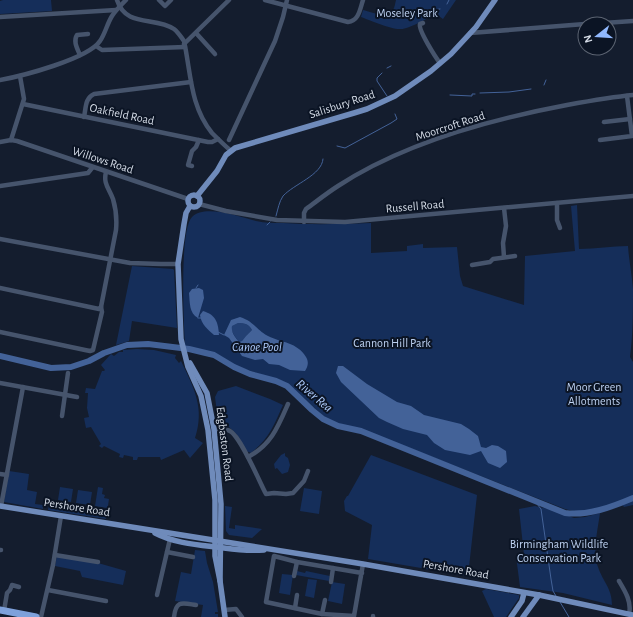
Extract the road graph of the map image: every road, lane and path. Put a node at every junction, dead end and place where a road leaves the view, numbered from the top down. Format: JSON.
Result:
{"nodes":[{"id":1,"x":117,"y":0,"type":"edge"},
{"id":2,"x":126,"y":0,"type":"edge"},
{"id":3,"x":160,"y":0,"type":"edge"},
{"id":4,"x":171,"y":0,"type":"edge"},
{"id":5,"x":229,"y":0,"type":"edge"},
{"id":6,"x":265,"y":0,"type":"edge"},
{"id":7,"x":287,"y":0,"type":"edge"},
{"id":8,"x":363,"y":0,"type":"edge"},
{"id":9,"x":495,"y":0,"type":"edge"},
{"id":10,"x":286,"y":6,"type":"junction"},
{"id":11,"x":118,"y":8,"type":"junction"},
{"id":12,"x":0,"y":17,"type":"edge"},
{"id":13,"x":633,"y":21,"type":"edge"},
{"id":14,"x":617,"y":22,"type":"edge"},
{"id":15,"x":422,"y":23,"type":"dead end"},
{"id":16,"x":577,"y":25,"type":"edge"},
{"id":17,"x":196,"y":33,"type":"junction"},
{"id":18,"x":470,"y":33,"type":"junction"},
{"id":19,"x":88,"y":34,"type":"dead end"},
{"id":20,"x":185,"y":45,"type":"junction"},
{"id":21,"x":96,"y":46,"type":"junction"},
{"id":22,"x":215,"y":54,"type":"dead end"},
{"id":23,"x":80,"y":55,"type":"junction"},
{"id":24,"x":440,"y":63,"type":"junction"},
{"id":25,"x":20,"y":76,"type":"junction"},
{"id":26,"x":0,"y":80,"type":"edge"},
{"id":27,"x":191,"y":82,"type":"junction"},
{"id":28,"x":633,"y":95,"type":"edge"},
{"id":29,"x":626,"y":96,"type":"junction"},
{"id":30,"x":23,"y":104,"type":"junction"},
{"id":31,"x":84,"y":116,"type":"junction"},
{"id":32,"x":630,"y":119,"type":"junction"},
{"id":33,"x":604,"y":122,"type":"dead end"},
{"id":34,"x":218,"y":139,"type":"junction"},
{"id":35,"x":11,"y":140,"type":"junction"},
{"id":36,"x":198,"y":140,"type":"junction"},
{"id":37,"x":229,"y":140,"type":"dead end"},
{"id":38,"x":600,"y":140,"type":"dead end"},
{"id":39,"x":0,"y":142,"type":"edge"},
{"id":40,"x":230,"y":150,"type":"junction"},
{"id":41,"x":192,"y":166,"type":"dead end"},
{"id":42,"x":92,"y":168,"type":"junction"},
{"id":43,"x":106,"y":172,"type":"junction"},
{"id":44,"x":0,"y":186,"type":"edge"},
{"id":45,"x":196,"y":196,"type":"junction"},
{"id":46,"x":633,"y":196,"type":"edge"},
{"id":47,"x":188,"y":199,"type":"junction"},
{"id":48,"x":557,"y":203,"type":"junction"},
{"id":49,"x":199,"y":204,"type":"junction"},
{"id":50,"x":190,"y":206,"type":"junction"},
{"id":51,"x":504,"y":208,"type":"junction"},
{"id":52,"x":304,"y":222,"type":"junction"},
{"id":53,"x":560,"y":228,"type":"dead end"},
{"id":54,"x":0,"y":239,"type":"edge"},
{"id":55,"x":515,"y":256,"type":"dead end"},
{"id":56,"x":504,"y":257,"type":"junction"},
{"id":57,"x":110,"y":259,"type":"junction"},
{"id":58,"x":178,"y":264,"type":"junction"},
{"id":59,"x":472,"y":265,"type":"dead end"},
{"id":60,"x":0,"y":288,"type":"edge"},
{"id":61,"x":101,"y":307,"type":"junction"},
{"id":62,"x":0,"y":332,"type":"edge"},
{"id":63,"x":68,"y":373,"type":"dead end"},
{"id":64,"x":0,"y":383,"type":"edge"},
{"id":65,"x":22,"y":387,"type":"junction"},
{"id":66,"x":65,"y":395,"type":"junction"},
{"id":67,"x":77,"y":397,"type":"dead end"},
{"id":68,"x":288,"y":404,"type":"dead end"},
{"id":69,"x":62,"y":416,"type":"dead end"},
{"id":70,"x":211,"y":430,"type":"junction"},
{"id":71,"x":248,"y":457,"type":"junction"},
{"id":72,"x":308,"y":471,"type":"dead end"},
{"id":73,"x":0,"y":474,"type":"edge"},
{"id":74,"x":7,"y":475,"type":"junction"},
{"id":75,"x":1,"y":506,"type":"edge"},
{"id":76,"x":61,"y":516,"type":"junction"},
{"id":77,"x":150,"y":530,"type":"junction"},
{"id":78,"x":170,"y":539,"type":"junction"},
{"id":79,"x":218,"y":544,"type":"junction"},
{"id":80,"x":166,"y":552,"type":"junction"},
{"id":81,"x":55,"y":555,"type":"junction"},
{"id":82,"x":312,"y":556,"type":"junction"},
{"id":83,"x":193,"y":557,"type":"dead end"},
{"id":84,"x":98,"y":562,"type":"dead end"},
{"id":85,"x":297,"y":562,"type":"junction"},
{"id":86,"x":311,"y":564,"type":"junction"},
{"id":87,"x":363,"y":564,"type":"junction"},
{"id":88,"x":333,"y":568,"type":"junction"},
{"id":89,"x":362,"y":573,"type":"junction"},
{"id":90,"x":294,"y":576,"type":"dead end"},
{"id":91,"x":619,"y":581,"type":"dead end"},
{"id":92,"x":331,"y":582,"type":"dead end"},
{"id":93,"x":20,"y":587,"type":"dead end"},
{"id":94,"x":48,"y":590,"type":"junction"},
{"id":95,"x":524,"y":593,"type":"junction"},
{"id":96,"x":157,"y":595,"type":"dead end"},
{"id":97,"x":297,"y":595,"type":"dead end"},
{"id":98,"x":539,"y":595,"type":"junction"},
{"id":99,"x":324,"y":600,"type":"dead end"},
{"id":100,"x":106,"y":601,"type":"dead end"},
{"id":101,"x":196,"y":605,"type":"dead end"},
{"id":102,"x":295,"y":608,"type":"junction"},
{"id":103,"x":2,"y":610,"type":"edge"},
{"id":104,"x":224,"y":610,"type":"junction"},
{"id":105,"x":322,"y":614,"type":"junction"},
{"id":106,"x":631,"y":614,"type":"edge"},
{"id":107,"x":40,"y":616,"type":"edge"},
{"id":108,"x":174,"y":617,"type":"edge"},
{"id":109,"x":225,"y":617,"type":"edge"},
{"id":110,"x":242,"y":617,"type":"edge"},
{"id":111,"x":511,"y":617,"type":"edge"},
{"id":112,"x":523,"y":617,"type":"edge"}],
"edges":[{"from":1,"to":11,"type":"street"},
{"from":2,"to":11,"type":"street"},
{"from":3,"to":4,"type":"street"},
{"from":5,"to":17,"type":"street"},
{"from":6,"to":10,"type":"street"},
{"from":7,"to":10,"type":"street"},
{"from":8,"to":10,"type":"street"},
{"from":9,"to":18,"type":"main road","name":"Salisbury Road"},
{"from":10,"to":37,"type":"street"},
{"from":11,"to":12,"type":"street"},
{"from":11,"to":20,"type":"street"},
{"from":11,"to":21,"type":"street"},
{"from":13,"to":14,"type":"street"},
{"from":15,"to":24,"type":"street"},
{"from":16,"to":18,"type":"street"},
{"from":17,"to":20,"type":"street"},
{"from":17,"to":22,"type":"street"},
{"from":18,"to":24,"type":"main road","name":"Salisbury Road"},
{"from":19,"to":23,"type":"street"},
{"from":20,"to":21,"type":"street"},
{"from":20,"to":27,"type":"street"},
{"from":21,"to":23,"type":"street"},
{"from":23,"to":25,"type":"street"},
{"from":24,"to":40,"type":"main road","name":"Salisbury Road"},
{"from":25,"to":26,"type":"street"},
{"from":25,"to":30,"type":"street"},
{"from":27,"to":31,"type":"street"},
{"from":27,"to":34,"type":"street"},
{"from":28,"to":29,"type":"street","name":"Moorcroft Road"},
{"from":29,"to":32,"type":"street"},
{"from":29,"to":52,"type":"street","name":"Moorcroft Road"},
{"from":30,"to":31,"type":"street","name":"Oakfield Road"},
{"from":30,"to":35,"type":"street"},
{"from":31,"to":36,"type":"street","name":"Oakfield Road"},
{"from":32,"to":33,"type":"street"},
{"from":32,"to":38,"type":"street"},
{"from":34,"to":36,"type":"street","name":"Oakfield Road"},
{"from":34,"to":40,"type":"street"},
{"from":35,"to":39,"type":"street"},
{"from":35,"to":42,"type":"street","name":"Willows Road"},
{"from":36,"to":41,"type":"street"},
{"from":40,"to":45,"type":"main road"},
{"from":42,"to":43,"type":"street","name":"Willows Road"},
{"from":42,"to":44,"type":"street"},
{"from":43,"to":47,"type":"street","name":"Willows Road"},
{"from":43,"to":57,"type":"street"},
{"from":45,"to":47,"type":"main road"},
{"from":45,"to":49,"type":"main road"},
{"from":46,"to":48,"type":"street","name":"Russell Road"},
{"from":47,"to":50,"type":"main road"},
{"from":48,"to":51,"type":"street","name":"Russell Road"},
{"from":48,"to":53,"type":"street"},
{"from":49,"to":50,"type":"main road"},
{"from":49,"to":52,"type":"street","name":"Russell Road"},
{"from":50,"to":58,"type":"main road","name":"Edgbaston Road"},
{"from":51,"to":52,"type":"street","name":"Russell Road"},
{"from":51,"to":56,"type":"street"},
{"from":54,"to":57,"type":"street"},
{"from":55,"to":56,"type":"street"},
{"from":56,"to":59,"type":"street"},
{"from":57,"to":58,"type":"street"},
{"from":57,"to":61,"type":"street"},
{"from":58,"to":70,"type":"main road","name":"Edgbaston Road"},
{"from":60,"to":61,"type":"street"},
{"from":61,"to":62,"type":"street"},
{"from":63,"to":66,"type":"street"},
{"from":64,"to":65,"type":"street"},
{"from":65,"to":66,"type":"street"},
{"from":65,"to":74,"type":"street"},
{"from":66,"to":67,"type":"street"},
{"from":66,"to":69,"type":"street"},
{"from":68,"to":71,"type":"street"},
{"from":70,"to":71,"type":"street"},
{"from":70,"to":79,"type":"main road","name":"Edgbaston Road"},
{"from":71,"to":72,"type":"street"},
{"from":73,"to":74,"type":"street"},
{"from":74,"to":75,"type":"street"},
{"from":75,"to":76,"type":"main road","name":"Pershore Road"},
{"from":76,"to":77,"type":"main road","name":"Pershore Road"},
{"from":76,"to":81,"type":"street"},
{"from":77,"to":78,"type":"main road","name":"Pershore Road"},
{"from":77,"to":79,"type":"main road","name":"Pershore Road"},
{"from":78,"to":79,"type":"main road","name":"Pershore Road"},
{"from":78,"to":80,"type":"street"},
{"from":79,"to":82,"type":"main road","name":"Pershore Road"},
{"from":79,"to":104,"type":"main road","name":"Edgbaston Road"},
{"from":80,"to":83,"type":"street"},
{"from":80,"to":96,"type":"street"},
{"from":81,"to":84,"type":"street"},
{"from":81,"to":94,"type":"street"},
{"from":82,"to":86,"type":"street"},
{"from":82,"to":87,"type":"main road","name":"Pershore Road"},
{"from":85,"to":86,"type":"street"},
{"from":85,"to":90,"type":"street"},
{"from":85,"to":102,"type":"street"},
{"from":86,"to":88,"type":"street"},
{"from":87,"to":89,"type":"street"},
{"from":87,"to":95,"type":"main road","name":"Pershore Road"},
{"from":88,"to":89,"type":"street"},
{"from":88,"to":92,"type":"street"},
{"from":89,"to":105,"type":"street"},
{"from":91,"to":106,"type":"street"},
{"from":93,"to":103,"type":"street"},
{"from":94,"to":100,"type":"street"},
{"from":94,"to":107,"type":"street"},
{"from":95,"to":98,"type":"main road","name":"Pershore Road"},
{"from":95,"to":111,"type":"main road"},
{"from":97,"to":102,"type":"street"},
{"from":98,"to":106,"type":"main road","name":"Pershore Road"},
{"from":98,"to":112,"type":"main road"},
{"from":99,"to":105,"type":"street"},
{"from":101,"to":108,"type":"street"},
{"from":102,"to":105,"type":"street"},
{"from":103,"to":107,"type":"highway"},
{"from":104,"to":109,"type":"main road","name":"Edgbaston Road"},
{"from":104,"to":110,"type":"street"}]}
